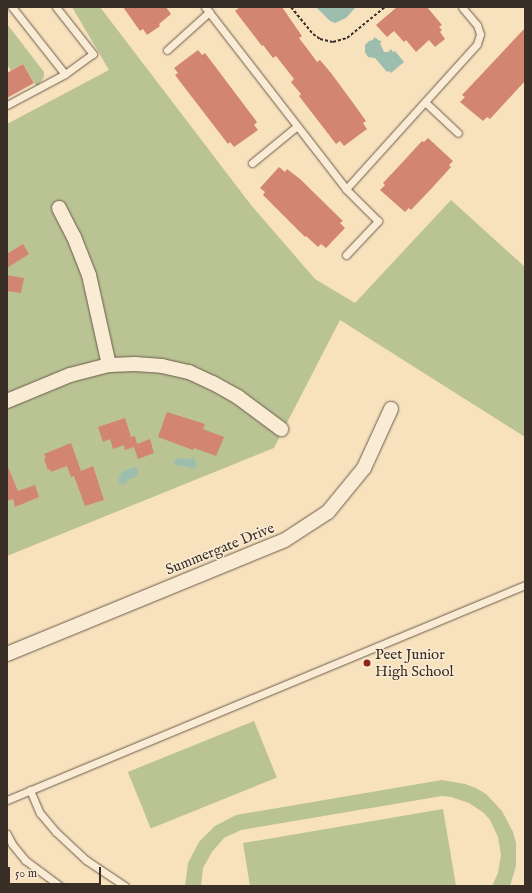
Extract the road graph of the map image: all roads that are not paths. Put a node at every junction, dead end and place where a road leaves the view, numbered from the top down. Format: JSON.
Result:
{"nodes":[{"id":1,"x":12,"y":7,"type":"edge"},
{"id":2,"x":56,"y":7,"type":"edge"},
{"id":3,"x":462,"y":7,"type":"edge"},
{"id":4,"x":207,"y":9,"type":"edge"},
{"id":5,"x":167,"y":50,"type":"dead end"},
{"id":6,"x":65,"y":74,"type":"junction"},
{"id":7,"x":425,"y":102,"type":"junction"},
{"id":8,"x":7,"y":105,"type":"edge"},
{"id":9,"x":297,"y":126,"type":"junction"},
{"id":10,"x":458,"y":134,"type":"dead end"},
{"id":11,"x":252,"y":163,"type":"dead end"},
{"id":12,"x":346,"y":189,"type":"junction"},
{"id":13,"x":59,"y":208,"type":"dead end"},
{"id":14,"x":346,"y":255,"type":"dead end"},
{"id":15,"x":109,"y":365,"type":"junction"},
{"id":16,"x":7,"y":401,"type":"edge"},
{"id":17,"x":391,"y":409,"type":"dead end"},
{"id":18,"x":281,"y":429,"type":"dead end"},
{"id":19,"x":525,"y":585,"type":"edge"},
{"id":20,"x":7,"y":654,"type":"edge"},
{"id":21,"x":30,"y":790,"type":"junction"},
{"id":22,"x":7,"y":800,"type":"edge"},
{"id":23,"x":7,"y":834,"type":"edge"},
{"id":24,"x":60,"y":886,"type":"edge"},
{"id":25,"x":125,"y":886,"type":"edge"}],
"edges":[{"from":1,"to":6,"type":"lane"},
{"from":2,"to":6,"type":"lane"},
{"from":3,"to":7,"type":"lane"},
{"from":4,"to":5,"type":"lane"},
{"from":4,"to":9,"type":"lane"},
{"from":6,"to":8,"type":"lane"},
{"from":7,"to":10,"type":"lane"},
{"from":7,"to":12,"type":"lane"},
{"from":9,"to":11,"type":"lane"},
{"from":9,"to":12,"type":"lane"},
{"from":12,"to":14,"type":"lane"},
{"from":13,"to":15,"type":"street"},
{"from":15,"to":16,"type":"street"},
{"from":15,"to":18,"type":"street"},
{"from":17,"to":20,"type":"street","name":"Summergate Drive"},
{"from":19,"to":21,"type":"lane"},
{"from":21,"to":22,"type":"lane"},
{"from":21,"to":25,"type":"lane"},
{"from":23,"to":24,"type":"lane"}]}
